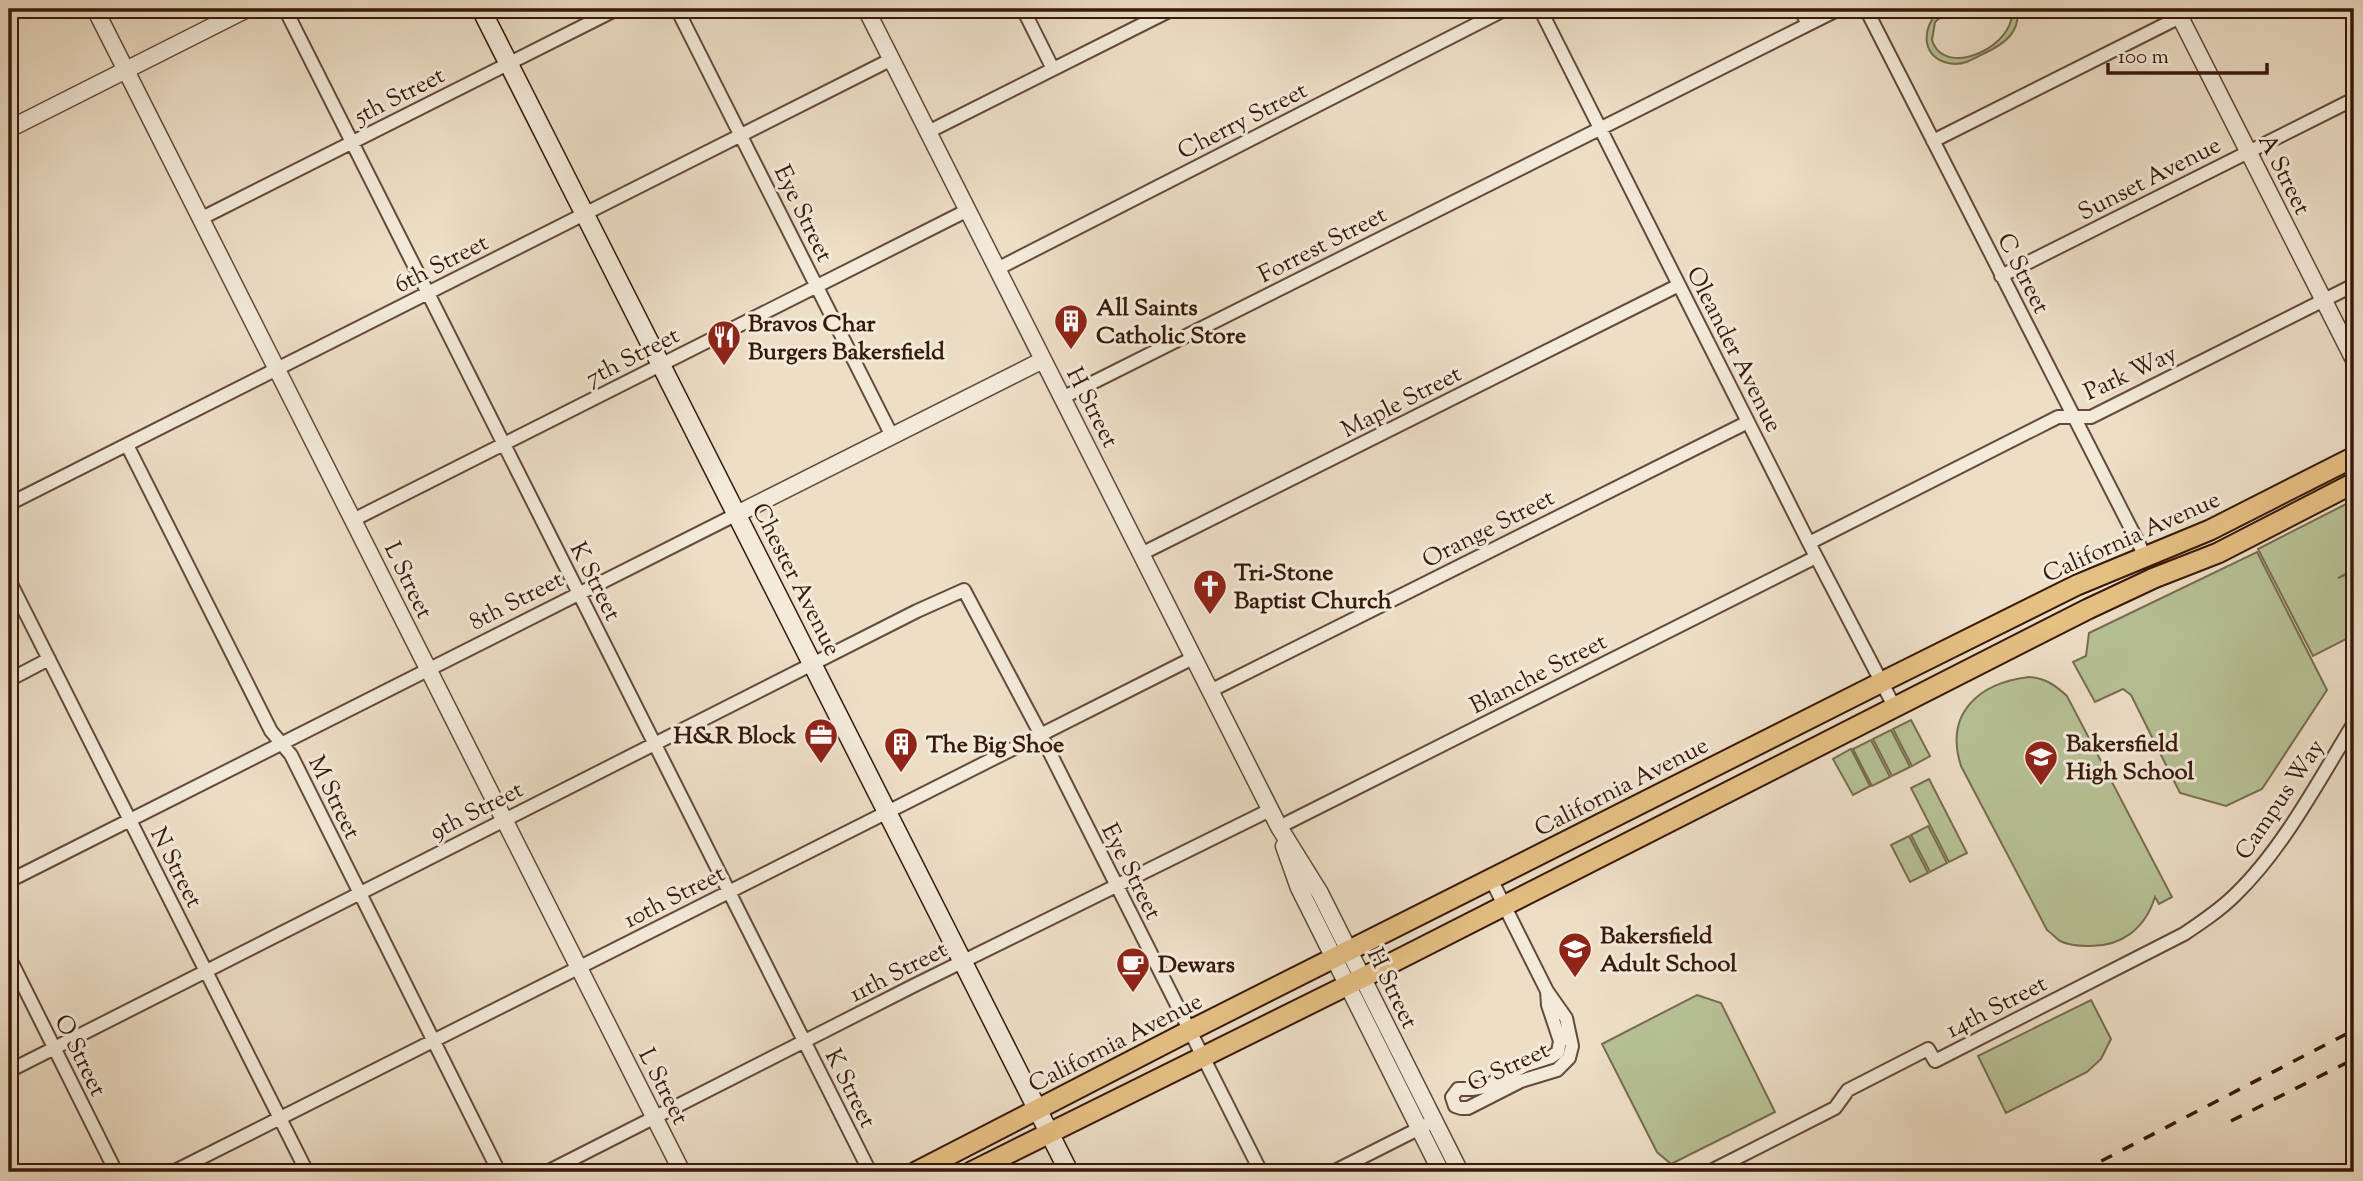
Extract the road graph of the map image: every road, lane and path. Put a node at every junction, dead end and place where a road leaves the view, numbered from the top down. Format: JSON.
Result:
{"nodes":[{"id":1,"x":95,"y":9,"type":"edge"},
{"id":2,"x":247,"y":9,"type":"edge"},
{"id":3,"x":285,"y":9,"type":"edge"},
{"id":4,"x":481,"y":9,"type":"edge"},
{"id":5,"x":617,"y":9,"type":"edge"},
{"id":6,"x":677,"y":9,"type":"edge"},
{"id":7,"x":866,"y":9,"type":"edge"},
{"id":8,"x":1023,"y":9,"type":"edge"},
{"id":9,"x":1173,"y":9,"type":"edge"},
{"id":10,"x":1506,"y":9,"type":"edge"},
{"id":11,"x":1539,"y":9,"type":"edge"},
{"id":12,"x":1800,"y":9,"type":"edge"},
{"id":13,"x":1839,"y":9,"type":"edge"},
{"id":14,"x":1866,"y":9,"type":"edge"},
{"id":15,"x":2178,"y":13,"type":"edge"},
{"id":16,"x":1808,"y":24,"type":"junction"},
{"id":17,"x":892,"y":59,"type":"junction"},
{"id":18,"x":509,"y":63,"type":"junction"},
{"id":19,"x":1053,"y":69,"type":"junction"},
{"id":20,"x":125,"y":70,"type":"junction"},
{"id":21,"x":2354,"y":99,"type":"edge"},
{"id":22,"x":1600,"y":128,"type":"junction"},
{"id":23,"x":9,"y":130,"type":"edge"},
{"id":24,"x":928,"y":132,"type":"junction"},
{"id":25,"x":742,"y":135,"type":"junction"},
{"id":26,"x":1933,"y":141,"type":"junction"},
{"id":27,"x":352,"y":142,"type":"junction"},
{"id":28,"x":2248,"y":152,"type":"junction"},
{"id":29,"x":968,"y":210,"type":"junction"},
{"id":30,"x":585,"y":214,"type":"junction"},
{"id":31,"x":200,"y":219,"type":"junction"},
{"id":32,"x":997,"y":269,"type":"junction"},
{"id":33,"x":2001,"y":276,"type":"junction"},
{"id":34,"x":1679,"y":285,"type":"junction"},
{"id":35,"x":2354,"y":285,"type":"edge"},
{"id":36,"x":817,"y":286,"type":"junction"},
{"id":37,"x":428,"y":293,"type":"junction"},
{"id":38,"x":2323,"y":300,"type":"junction"},
{"id":39,"x":1043,"y":360,"type":"junction"},
{"id":40,"x":2354,"y":360,"type":"edge"},
{"id":41,"x":661,"y":365,"type":"junction"},
{"id":42,"x":278,"y":369,"type":"junction"},
{"id":43,"x":1062,"y":398,"type":"junction"},
{"id":44,"x":2074,"y":417,"type":"junction"},
{"id":45,"x":1748,"y":422,"type":"junction"},
{"id":46,"x":892,"y":436,"type":"junction"},
{"id":47,"x":127,"y":444,"type":"junction"},
{"id":48,"x":504,"y":444,"type":"junction"},
{"id":49,"x":2354,"y":457,"type":"edge"},
{"id":50,"x":2354,"y":483,"type":"edge"},
{"id":51,"x":9,"y":504,"type":"edge"},
{"id":52,"x":737,"y":514,"type":"junction"},
{"id":53,"x":353,"y":520,"type":"junction"},
{"id":54,"x":1809,"y":543,"type":"junction"},
{"id":55,"x":1141,"y":554,"type":"junction"},
{"id":56,"x":2145,"y":556,"type":"junction"},
{"id":57,"x":1816,"y":557,"type":"junction"},
{"id":58,"x":9,"y":580,"type":"edge"},
{"id":59,"x":964,"y":590,"type":"joint"},
{"id":60,"x":579,"y":594,"type":"junction"},
{"id":61,"x":1193,"y":658,"type":"junction"},
{"id":62,"x":48,"y":659,"type":"junction"},
{"id":63,"x":812,"y":664,"type":"junction"},
{"id":64,"x":428,"y":670,"type":"junction"},
{"id":65,"x":9,"y":680,"type":"edge"},
{"id":66,"x":1882,"y":682,"type":"junction"},
{"id":67,"x":1210,"y":691,"type":"junction"},
{"id":68,"x":1895,"y":708,"type":"junction"},
{"id":69,"x":2354,"y":723,"type":"edge"},
{"id":70,"x":1041,"y":735,"type":"junction"},
{"id":71,"x":282,"y":743,"type":"junction"},
{"id":72,"x":655,"y":744,"type":"junction"},
{"id":73,"x":1270,"y":810,"type":"junction"},
{"id":74,"x":887,"y":812,"type":"junction"},
{"id":75,"x":130,"y":820,"type":"junction"},
{"id":76,"x":504,"y":820,"type":"junction"},
{"id":77,"x":1279,"y":827,"type":"junction"},
{"id":78,"x":1491,"y":879,"type":"junction"},
{"id":79,"x":9,"y":881,"type":"edge"},
{"id":80,"x":1116,"y":887,"type":"junction"},
{"id":81,"x":729,"y":892,"type":"junction"},
{"id":82,"x":359,"y":893,"type":"junction"},
{"id":83,"x":2235,"y":896,"type":"joint"},
{"id":84,"x":1504,"y":905,"type":"junction"},
{"id":85,"x":1342,"y":954,"type":"junction"},
{"id":86,"x":9,"y":957,"type":"edge"},
{"id":87,"x":963,"y":962,"type":"junction"},
{"id":88,"x":578,"y":968,"type":"junction"},
{"id":89,"x":206,"y":973,"type":"junction"},
{"id":90,"x":1355,"y":981,"type":"junction"},
{"id":91,"x":1547,"y":991,"type":"junction"},
{"id":92,"x":1191,"y":1030,"type":"junction"},
{"id":93,"x":432,"y":1042,"type":"junction"},
{"id":94,"x":805,"y":1042,"type":"junction"},
{"id":95,"x":55,"y":1049,"type":"junction"},
{"id":96,"x":1203,"y":1057,"type":"junction"},
{"id":97,"x":9,"y":1071,"type":"edge"},
{"id":98,"x":1037,"y":1110,"type":"junction"},
{"id":99,"x":654,"y":1118,"type":"junction"},
{"id":100,"x":280,"y":1119,"type":"junction"},
{"id":101,"x":1427,"y":1124,"type":"junction"},
{"id":102,"x":1049,"y":1133,"type":"junction"},
{"id":103,"x":116,"y":1172,"type":"edge"},
{"id":104,"x":173,"y":1172,"type":"edge"},
{"id":105,"x":307,"y":1172,"type":"edge"},
{"id":106,"x":499,"y":1172,"type":"edge"},
{"id":107,"x":547,"y":1172,"type":"edge"},
{"id":108,"x":682,"y":1172,"type":"edge"},
{"id":109,"x":870,"y":1172,"type":"edge"},
{"id":110,"x":916,"y":1172,"type":"edge"},
{"id":111,"x":971,"y":1172,"type":"edge"},
{"id":112,"x":1069,"y":1172,"type":"edge"},
{"id":113,"x":1261,"y":1172,"type":"edge"},
{"id":114,"x":1333,"y":1172,"type":"edge"},
{"id":115,"x":1441,"y":1172,"type":"edge"},
{"id":116,"x":1460,"y":1172,"type":"edge"},
{"id":117,"x":1709,"y":1172,"type":"edge"}],
"edges":[{"from":1,"to":20,"type":"street","name":"L Street"},
{"from":2,"to":20,"type":"street"},
{"from":3,"to":27,"type":"street","name":"K Street"},
{"from":4,"to":18,"type":"main road","name":"Chester Avenue"},
{"from":5,"to":18,"type":"street","name":"5th Street"},
{"from":6,"to":25,"type":"street","name":"Eye Street"},
{"from":7,"to":17,"type":"street","name":"H Street"},
{"from":8,"to":19,"type":"street"},
{"from":9,"to":19,"type":"street"},
{"from":10,"to":32,"type":"street","name":"Cherry Street"},
{"from":11,"to":22,"type":"street","name":"Oleander Avenue"},
{"from":12,"to":16,"type":"street"},
{"from":13,"to":16,"type":"street","name":"Forrest Street"},
{"from":14,"to":26,"type":"street","name":"C Street"},
{"from":15,"to":26,"type":"street"},
{"from":15,"to":28,"type":"street","name":"A Street"},
{"from":16,"to":22,"type":"street","name":"Forrest Street"},
{"from":17,"to":24,"type":"street","name":"H Street"},
{"from":17,"to":25,"type":"street","name":"6th Street"},
{"from":18,"to":27,"type":"street","name":"5th Street"},
{"from":18,"to":30,"type":"main road","name":"Chester Avenue"},
{"from":19,"to":24,"type":"street"},
{"from":20,"to":23,"type":"street"},
{"from":20,"to":31,"type":"street","name":"L Street"},
{"from":21,"to":28,"type":"street","name":"Sunset Avenue"},
{"from":22,"to":34,"type":"street","name":"Oleander Avenue"},
{"from":22,"to":43,"type":"street","name":"Forrest Street"},
{"from":24,"to":29,"type":"street","name":"H Street"},
{"from":25,"to":30,"type":"street","name":"6th Street"},
{"from":25,"to":36,"type":"street","name":"Eye Street"},
{"from":26,"to":33,"type":"street","name":"C Street"},
{"from":27,"to":31,"type":"street","name":"5th Street"},
{"from":27,"to":37,"type":"street","name":"K Street"},
{"from":28,"to":33,"type":"street","name":"Sunset Avenue"},
{"from":28,"to":38,"type":"street","name":"A Street"},
{"from":29,"to":32,"type":"street","name":"H Street"},
{"from":29,"to":36,"type":"street","name":"7th Street"},
{"from":30,"to":37,"type":"street","name":"6th Street"},
{"from":30,"to":41,"type":"main road","name":"Chester Avenue"},
{"from":31,"to":42,"type":"street","name":"L Street"},
{"from":32,"to":39,"type":"street","name":"H Street"},
{"from":33,"to":44,"type":"street","name":"C Street"},
{"from":34,"to":45,"type":"street","name":"Oleander Avenue"},
{"from":34,"to":55,"type":"street","name":"Maple Street"},
{"from":35,"to":38,"type":"street","name":"Park Way"},
{"from":36,"to":41,"type":"street","name":"7th Street"},
{"from":36,"to":46,"type":"street","name":"Eye Street"},
{"from":37,"to":42,"type":"street","name":"6th Street"},
{"from":37,"to":48,"type":"street","name":"K Street"},
{"from":38,"to":40,"type":"street","name":"A Street"},
{"from":38,"to":44,"type":"street","name":"Park Way"},
{"from":39,"to":43,"type":"street","name":"H Street"},
{"from":39,"to":46,"type":"street","name":"8th Street"},
{"from":41,"to":48,"type":"street","name":"7th Street"},
{"from":41,"to":52,"type":"main road","name":"Chester Avenue"},
{"from":42,"to":47,"type":"street","name":"6th Street"},
{"from":42,"to":53,"type":"street","name":"L Street"},
{"from":43,"to":55,"type":"street","name":"H Street"},
{"from":44,"to":54,"type":"street","name":"Park Way"},
{"from":44,"to":56,"type":"street","name":"C Street"},
{"from":45,"to":54,"type":"street","name":"Oleander Avenue"},
{"from":45,"to":67,"type":"street","name":"Orange Street"},
{"from":46,"to":52,"type":"street","name":"8th Street"},
{"from":47,"to":51,"type":"street","name":"6th Street"},
{"from":47,"to":71,"type":"street","name":"M Street"},
{"from":48,"to":53,"type":"street","name":"7th Street"},
{"from":48,"to":60,"type":"street","name":"K Street"},
{"from":49,"to":56,"type":"main road","name":"California Avenue"},
{"from":50,"to":68,"type":"main road","name":"California Avenue"},
{"from":52,"to":60,"type":"street","name":"8th Street"},
{"from":52,"to":63,"type":"main road","name":"Chester Avenue"},
{"from":53,"to":64,"type":"street","name":"L Street"},
{"from":54,"to":57,"type":"street","name":"Oleander Avenue"},
{"from":55,"to":61,"type":"street","name":"H Street"},
{"from":56,"to":66,"type":"main road","name":"California Avenue"},
{"from":57,"to":66,"type":"street","name":"Oleander Avenue"},
{"from":57,"to":77,"type":"street","name":"Blanche Street"},
{"from":58,"to":62,"type":"street","name":"N Street"},
{"from":59,"to":63,"type":"street","name":"9th Street"},
{"from":59,"to":70,"type":"street","name":"Eye Street"},
{"from":60,"to":64,"type":"street","name":"8th Street"},
{"from":60,"to":72,"type":"street","name":"K Street"},
{"from":61,"to":67,"type":"street","name":"H Street"},
{"from":61,"to":70,"type":"street","name":"10th Street"},
{"from":62,"to":65,"type":"street"},
{"from":62,"to":75,"type":"street","name":"N Street"},
{"from":63,"to":72,"type":"street","name":"9th Street"},
{"from":63,"to":74,"type":"main road","name":"Chester Avenue"},
{"from":64,"to":71,"type":"street","name":"8th Street"},
{"from":64,"to":76,"type":"street","name":"L Street"},
{"from":66,"to":68,"type":"street","name":"Oleander Avenue"},
{"from":66,"to":78,"type":"main road","name":"California Avenue"},
{"from":67,"to":73,"type":"street","name":"H Street"},
{"from":68,"to":84,"type":"main road","name":"California Avenue"},
{"from":69,"to":83,"type":"street","name":"Campus Way"},
{"from":70,"to":74,"type":"street","name":"10th Street"},
{"from":70,"to":80,"type":"street","name":"Eye Street"},
{"from":71,"to":75,"type":"street","name":"8th Street"},
{"from":71,"to":82,"type":"street","name":"M Street"},
{"from":72,"to":76,"type":"street","name":"9th Street"},
{"from":72,"to":81,"type":"street","name":"K Street"},
{"from":73,"to":77,"type":"street","name":"H Street"},
{"from":73,"to":80,"type":"street","name":"11th Street"},
{"from":74,"to":81,"type":"street","name":"10th Street"},
{"from":74,"to":87,"type":"main road","name":"Chester Avenue"},
{"from":75,"to":79,"type":"street","name":"8th Street"},
{"from":75,"to":89,"type":"street","name":"N Street"},
{"from":76,"to":82,"type":"street","name":"9th Street"},
{"from":76,"to":88,"type":"street","name":"L Street"},
{"from":77,"to":85,"type":"street","name":"H Street"},
{"from":78,"to":84,"type":"street","name":"G Street"},
{"from":78,"to":85,"type":"main road","name":"California Avenue"},
{"from":80,"to":87,"type":"street","name":"11th Street"},
{"from":80,"to":92,"type":"street","name":"Eye Street"},
{"from":81,"to":88,"type":"street","name":"10th Street"},
{"from":81,"to":94,"type":"street","name":"K Street"},
{"from":82,"to":89,"type":"street","name":"9th Street"},
{"from":82,"to":93,"type":"street","name":"M Street"},
{"from":83,"to":117,"type":"street","name":"14th Street"},
{"from":84,"to":90,"type":"main road","name":"California Avenue"},
{"from":84,"to":91,"type":"street","name":"G Street"},
{"from":85,"to":90,"type":"street","name":"H Street"},
{"from":85,"to":92,"type":"main road","name":"California Avenue"},
{"from":86,"to":95,"type":"street","name":"O Street"},
{"from":87,"to":94,"type":"street","name":"11th Street"},
{"from":87,"to":98,"type":"main road","name":"Chester Avenue"},
{"from":88,"to":93,"type":"street","name":"10th Street"},
{"from":88,"to":99,"type":"street","name":"L Street"},
{"from":89,"to":95,"type":"street","name":"9th Street"},
{"from":89,"to":100,"type":"street","name":"N Street"},
{"from":90,"to":96,"type":"main road","name":"California Avenue"},
{"from":90,"to":101,"type":"street","name":"H Street"},
{"from":91,"to":91,"type":"street","name":"G Street"},
{"from":92,"to":96,"type":"street","name":"Eye Street"},
{"from":92,"to":98,"type":"main road","name":"California Avenue"},
{"from":93,"to":100,"type":"street","name":"10th Street"},
{"from":93,"to":106,"type":"street","name":"M Street"},
{"from":94,"to":99,"type":"street","name":"11th Street"},
{"from":94,"to":109,"type":"street","name":"K Street"},
{"from":95,"to":97,"type":"street","name":"9th Street"},
{"from":95,"to":103,"type":"street","name":"O Street"},
{"from":96,"to":102,"type":"main road","name":"California Avenue"},
{"from":96,"to":113,"type":"street","name":"Eye Street"},
{"from":98,"to":102,"type":"main road","name":"Chester Avenue"},
{"from":98,"to":110,"type":"main road","name":"California Avenue"},
{"from":99,"to":107,"type":"street","name":"11th Street"},
{"from":99,"to":108,"type":"street","name":"L Street"},
{"from":100,"to":104,"type":"street","name":"10th Street"},
{"from":100,"to":105,"type":"street","name":"N Street"},
{"from":101,"to":114,"type":"street"},
{"from":101,"to":115,"type":"street","name":"H Street"},
{"from":101,"to":116,"type":"street","name":"H Street"},
{"from":102,"to":111,"type":"main road","name":"California Avenue"},
{"from":102,"to":112,"type":"main road","name":"Chester Avenue"}]}
